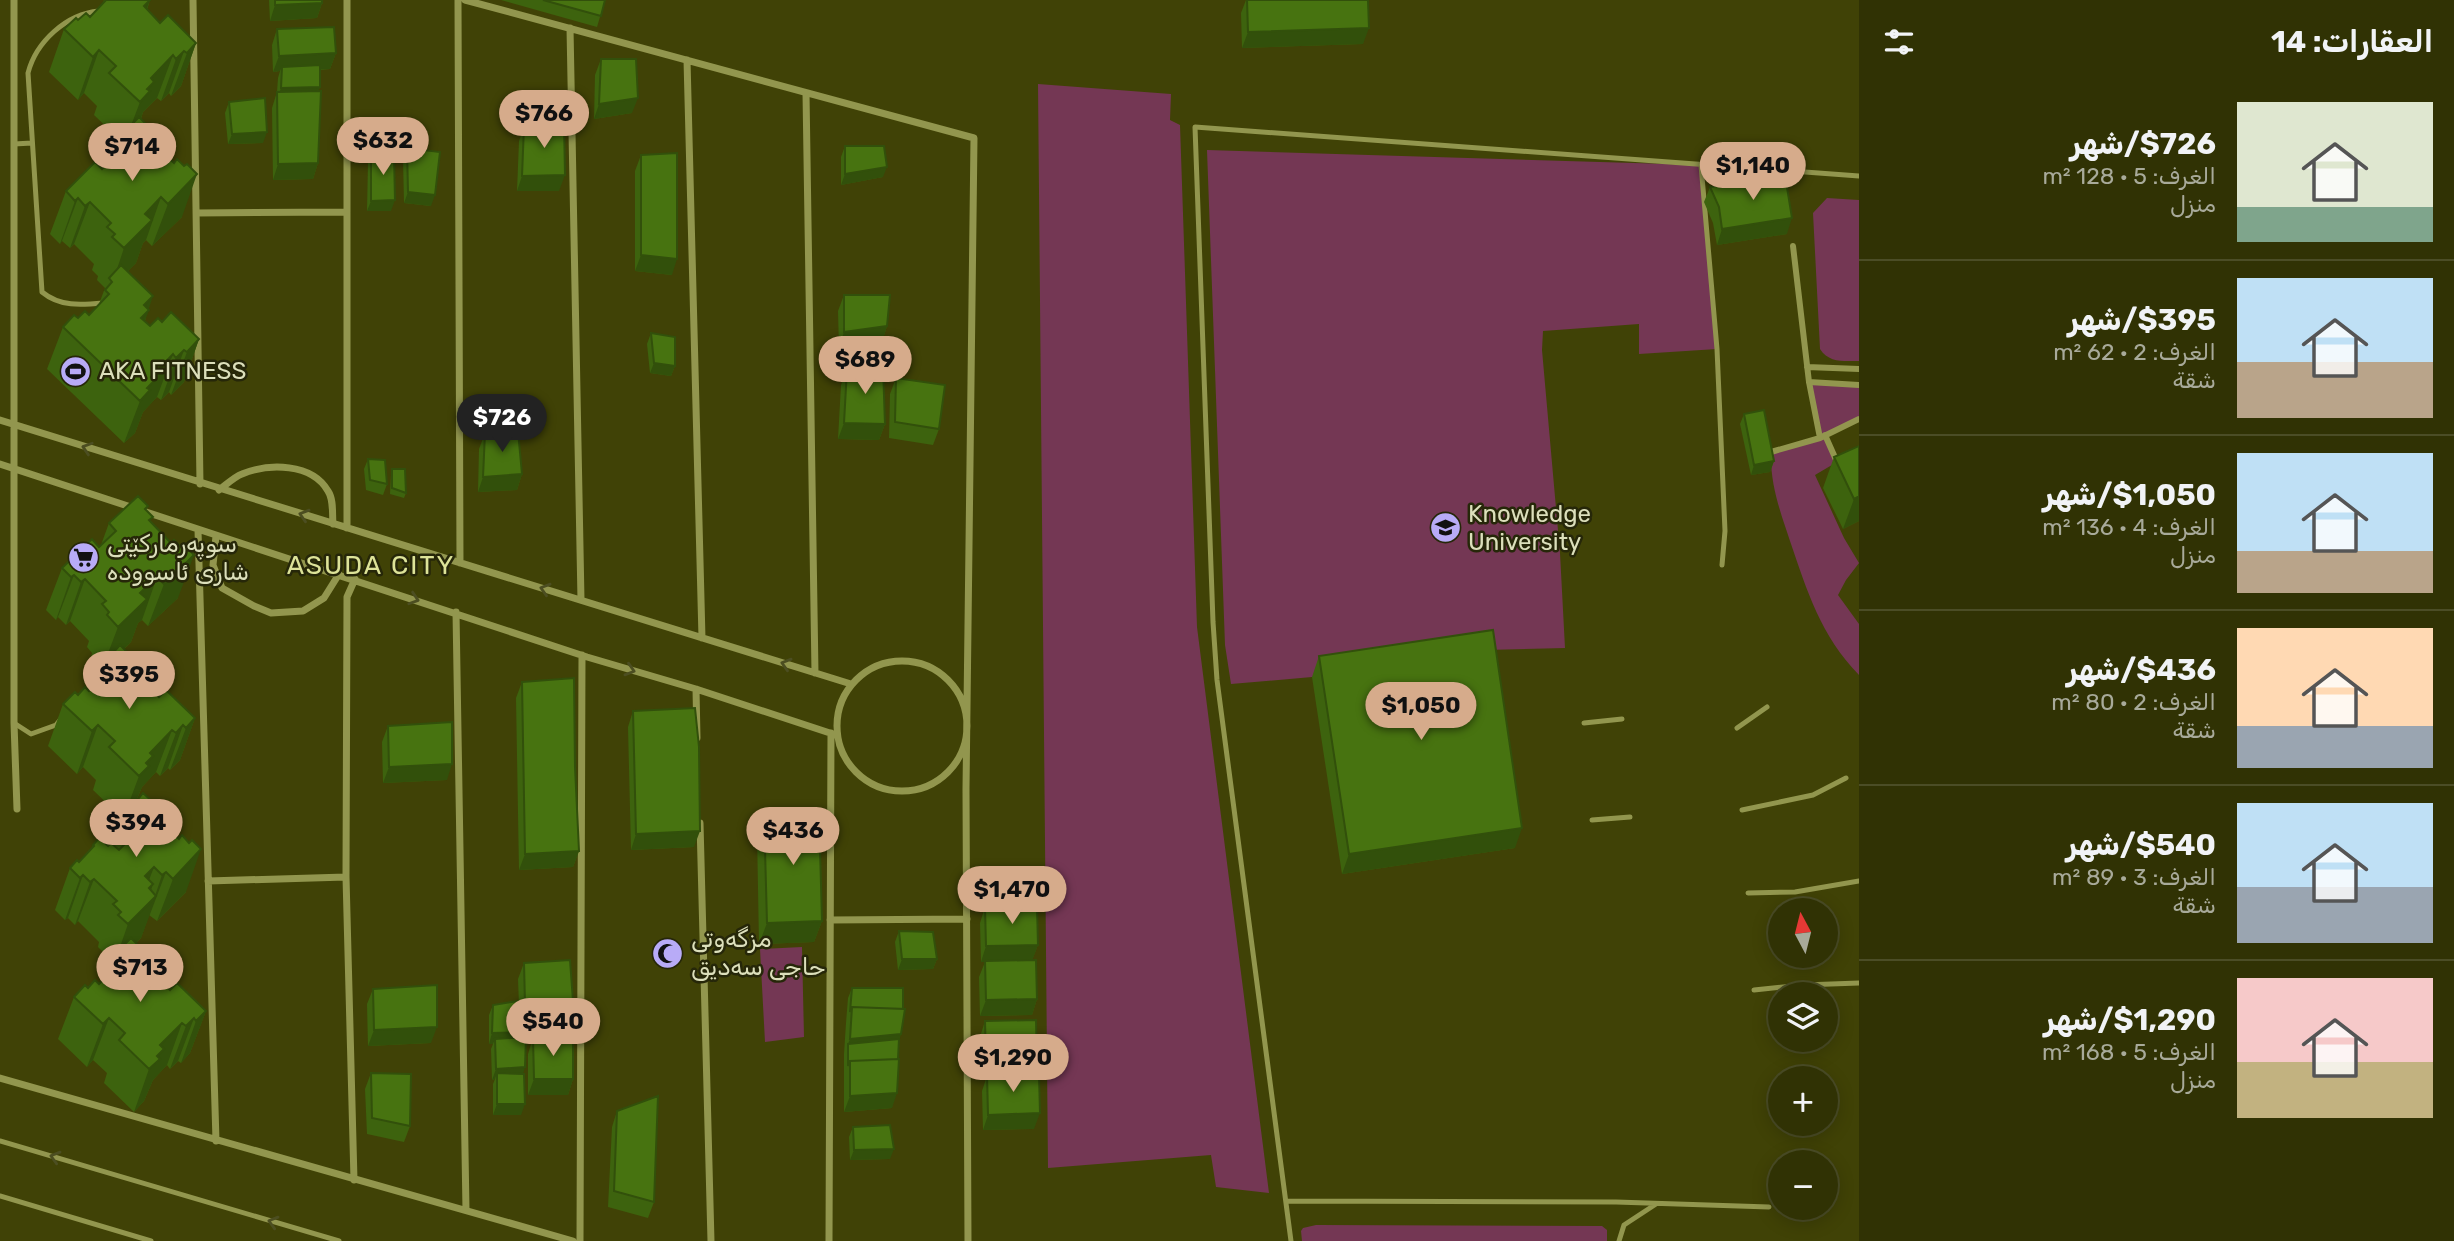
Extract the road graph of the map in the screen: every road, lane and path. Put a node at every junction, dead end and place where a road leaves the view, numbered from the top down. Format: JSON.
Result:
{"nodes":[{"id":1,"x":14,"y":0,"type":"edge"},
{"id":2,"x":193,"y":0,"type":"edge"},
{"id":3,"x":347,"y":0,"type":"edge"},
{"id":4,"x":458,"y":0,"type":"edge"},
{"id":5,"x":465,"y":0,"type":"edge"},
{"id":6,"x":108,"y":11,"type":"edge"},
{"id":7,"x":570,"y":28,"type":"junction"},
{"id":8,"x":687,"y":60,"type":"junction"},
{"id":9,"x":806,"y":93,"type":"junction"},
{"id":10,"x":32,"y":143,"type":"junction"},
{"id":11,"x":15,"y":144,"type":"junction"},
{"id":12,"x":1701,"y":165,"type":"junction"},
{"id":13,"x":1859,"y":176,"type":"edge"},
{"id":14,"x":347,"y":212,"type":"junction"},
{"id":15,"x":197,"y":213,"type":"junction"},
{"id":16,"x":1793,"y":246,"type":"dead end"},
{"id":17,"x":110,"y":302,"type":"edge"},
{"id":18,"x":1807,"y":367,"type":"junction"},
{"id":19,"x":1859,"y":369,"type":"edge"},
{"id":20,"x":1808,"y":382,"type":"junction"},
{"id":21,"x":1859,"y":385,"type":"edge"},
{"id":22,"x":1859,"y":419,"type":"edge"},
{"id":23,"x":0,"y":420,"type":"edge"},
{"id":24,"x":15,"y":425,"type":"junction"},
{"id":25,"x":1822,"y":437,"type":"junction"},
{"id":26,"x":1770,"y":452,"type":"edge"},
{"id":27,"x":1837,"y":462,"type":"edge"},
{"id":28,"x":0,"y":464,"type":"edge"},
{"id":29,"x":14,"y":468,"type":"junction"},
{"id":30,"x":200,"y":484,"type":"junction"},
{"id":31,"x":219,"y":490,"type":"junction"},
{"id":32,"x":333,"y":524,"type":"junction"},
{"id":33,"x":347,"y":528,"type":"junction"},
{"id":34,"x":198,"y":530,"type":"junction"},
{"id":35,"x":216,"y":536,"type":"junction"},
{"id":36,"x":460,"y":563,"type":"junction"},
{"id":37,"x":1723,"y":565,"type":"dead end"},
{"id":38,"x":339,"y":574,"type":"junction"},
{"id":39,"x":355,"y":579,"type":"junction"},
{"id":40,"x":581,"y":600,"type":"junction"},
{"id":41,"x":456,"y":612,"type":"junction"},
{"id":42,"x":702,"y":638,"type":"junction"},
{"id":43,"x":582,"y":655,"type":"junction"},
{"id":44,"x":157,"y":660,"type":"dead end"},
{"id":45,"x":132,"y":669,"type":"edge"},
{"id":46,"x":815,"y":673,"type":"junction"},
{"id":47,"x":851,"y":684,"type":"junction"},
{"id":48,"x":696,"y":689,"type":"junction"},
{"id":49,"x":1768,"y":707,"type":"dead end"},
{"id":50,"x":64,"y":716,"type":"edge"},
{"id":51,"x":1622,"y":719,"type":"dead end"},
{"id":52,"x":14,"y":723,"type":"junction"},
{"id":53,"x":1584,"y":723,"type":"dead end"},
{"id":54,"x":1737,"y":728,"type":"dead end"},
{"id":55,"x":833,"y":734,"type":"junction"},
{"id":56,"x":967,"y":734,"type":"junction"},
{"id":57,"x":697,"y":744,"type":"edge"},
{"id":58,"x":1846,"y":778,"type":"dead end"},
{"id":59,"x":17,"y":809,"type":"dead end"},
{"id":60,"x":1742,"y":810,"type":"dead end"},
{"id":61,"x":699,"y":813,"type":"edge"},
{"id":62,"x":1630,"y":817,"type":"dead end"},
{"id":63,"x":1592,"y":820,"type":"dead end"},
{"id":64,"x":346,"y":877,"type":"junction"},
{"id":65,"x":208,"y":881,"type":"junction"},
{"id":66,"x":1859,"y":881,"type":"edge"},
{"id":67,"x":1748,"y":893,"type":"dead end"},
{"id":68,"x":967,"y":919,"type":"junction"},
{"id":69,"x":830,"y":920,"type":"junction"},
{"id":70,"x":1859,"y":983,"type":"edge"},
{"id":71,"x":1754,"y":990,"type":"dead end"},
{"id":72,"x":0,"y":1078,"type":"edge"},
{"id":73,"x":0,"y":1141,"type":"edge"},
{"id":74,"x":216,"y":1141,"type":"junction"},
{"id":75,"x":354,"y":1180,"type":"junction"},
{"id":76,"x":0,"y":1196,"type":"edge"},
{"id":77,"x":1286,"y":1201,"type":"junction"},
{"id":78,"x":1656,"y":1204,"type":"junction"},
{"id":79,"x":1768,"y":1207,"type":"edge"},
{"id":80,"x":466,"y":1209,"type":"junction"},
{"id":81,"x":151,"y":1241,"type":"edge"},
{"id":82,"x":339,"y":1241,"type":"edge"},
{"id":83,"x":573,"y":1241,"type":"edge"},
{"id":84,"x":580,"y":1241,"type":"edge"},
{"id":85,"x":711,"y":1241,"type":"edge"},
{"id":86,"x":829,"y":1241,"type":"edge"},
{"id":87,"x":968,"y":1241,"type":"edge"},
{"id":88,"x":1291,"y":1241,"type":"edge"},
{"id":89,"x":1619,"y":1241,"type":"edge"}],
"edges":[{"from":1,"to":11,"type":"street"},
{"from":2,"to":15,"type":"street"},
{"from":3,"to":14,"type":"street"},
{"from":4,"to":36,"type":"street"},
{"from":5,"to":7,"type":"street"},
{"from":6,"to":10,"type":"lane"},
{"from":7,"to":8,"type":"street"},
{"from":7,"to":40,"type":"street"},
{"from":8,"to":9,"type":"street"},
{"from":8,"to":42,"type":"street"},
{"from":9,"to":46,"type":"street"},
{"from":9,"to":56,"type":"street"},
{"from":10,"to":11,"type":"lane"},
{"from":10,"to":17,"type":"lane"},
{"from":11,"to":24,"type":"street"},
{"from":12,"to":13,"type":"lane"},
{"from":12,"to":37,"type":"lane"},
{"from":12,"to":77,"type":"lane"},
{"from":14,"to":15,"type":"street"},
{"from":14,"to":33,"type":"street"},
{"from":15,"to":30,"type":"street"},
{"from":16,"to":18,"type":"street"},
{"from":18,"to":19,"type":"street"},
{"from":18,"to":20,"type":"street"},
{"from":20,"to":21,"type":"street"},
{"from":20,"to":25,"type":"street"},
{"from":22,"to":25,"type":"street"},
{"from":23,"to":24,"type":"street"},
{"from":24,"to":29,"type":"street"},
{"from":30,"to":24,"type":"street","one_way":true},
{"from":25,"to":26,"type":"street"},
{"from":25,"to":27,"type":"street"},
{"from":28,"to":29,"type":"street"},
{"from":29,"to":34,"type":"street"},
{"from":29,"to":52,"type":"street"},
{"from":30,"to":31,"type":"street"},
{"from":32,"to":31,"type":"street","one_way":true},
{"from":31,"to":32,"type":"street"},
{"from":32,"to":33,"type":"street"},
{"from":33,"to":36,"type":"street"},
{"from":34,"to":35,"type":"street"},
{"from":34,"to":65,"type":"street"},
{"from":35,"to":38,"type":"street"},
{"from":35,"to":38,"type":"street"},
{"from":40,"to":36,"type":"street","one_way":true},
{"from":38,"to":39,"type":"street"},
{"from":39,"to":41,"type":"street","one_way":true},
{"from":39,"to":64,"type":"street"},
{"from":40,"to":42,"type":"street"},
{"from":41,"to":43,"type":"street"},
{"from":41,"to":80,"type":"street"},
{"from":46,"to":42,"type":"street","one_way":true},
{"from":43,"to":48,"type":"street","one_way":true},
{"from":43,"to":84,"type":"street"},
{"from":44,"to":45,"type":"lane"},
{"from":46,"to":47,"type":"street"},
{"from":47,"to":55,"type":"street"},
{"from":47,"to":56,"type":"street"},
{"from":48,"to":55,"type":"street"},
{"from":48,"to":57,"type":"street"},
{"from":49,"to":54,"type":"lane"},
{"from":50,"to":52,"type":"lane"},
{"from":51,"to":53,"type":"lane"},
{"from":52,"to":59,"type":"street"},
{"from":55,"to":56,"type":"street"},
{"from":55,"to":69,"type":"street"},
{"from":56,"to":68,"type":"street"},
{"from":58,"to":60,"type":"lane"},
{"from":61,"to":85,"type":"street"},
{"from":62,"to":63,"type":"lane"},
{"from":64,"to":65,"type":"street"},
{"from":64,"to":75,"type":"street"},
{"from":65,"to":74,"type":"street"},
{"from":66,"to":67,"type":"lane"},
{"from":68,"to":69,"type":"street"},
{"from":68,"to":87,"type":"street"},
{"from":69,"to":86,"type":"street"},
{"from":70,"to":71,"type":"lane"},
{"from":72,"to":74,"type":"street"},
{"from":82,"to":73,"type":"lane","one_way":true},
{"from":74,"to":75,"type":"street"},
{"from":75,"to":80,"type":"street"},
{"from":76,"to":81,"type":"lane"},
{"from":77,"to":78,"type":"lane"},
{"from":77,"to":88,"type":"lane"},
{"from":78,"to":79,"type":"lane"},
{"from":78,"to":89,"type":"lane"},
{"from":80,"to":83,"type":"street"}]}
